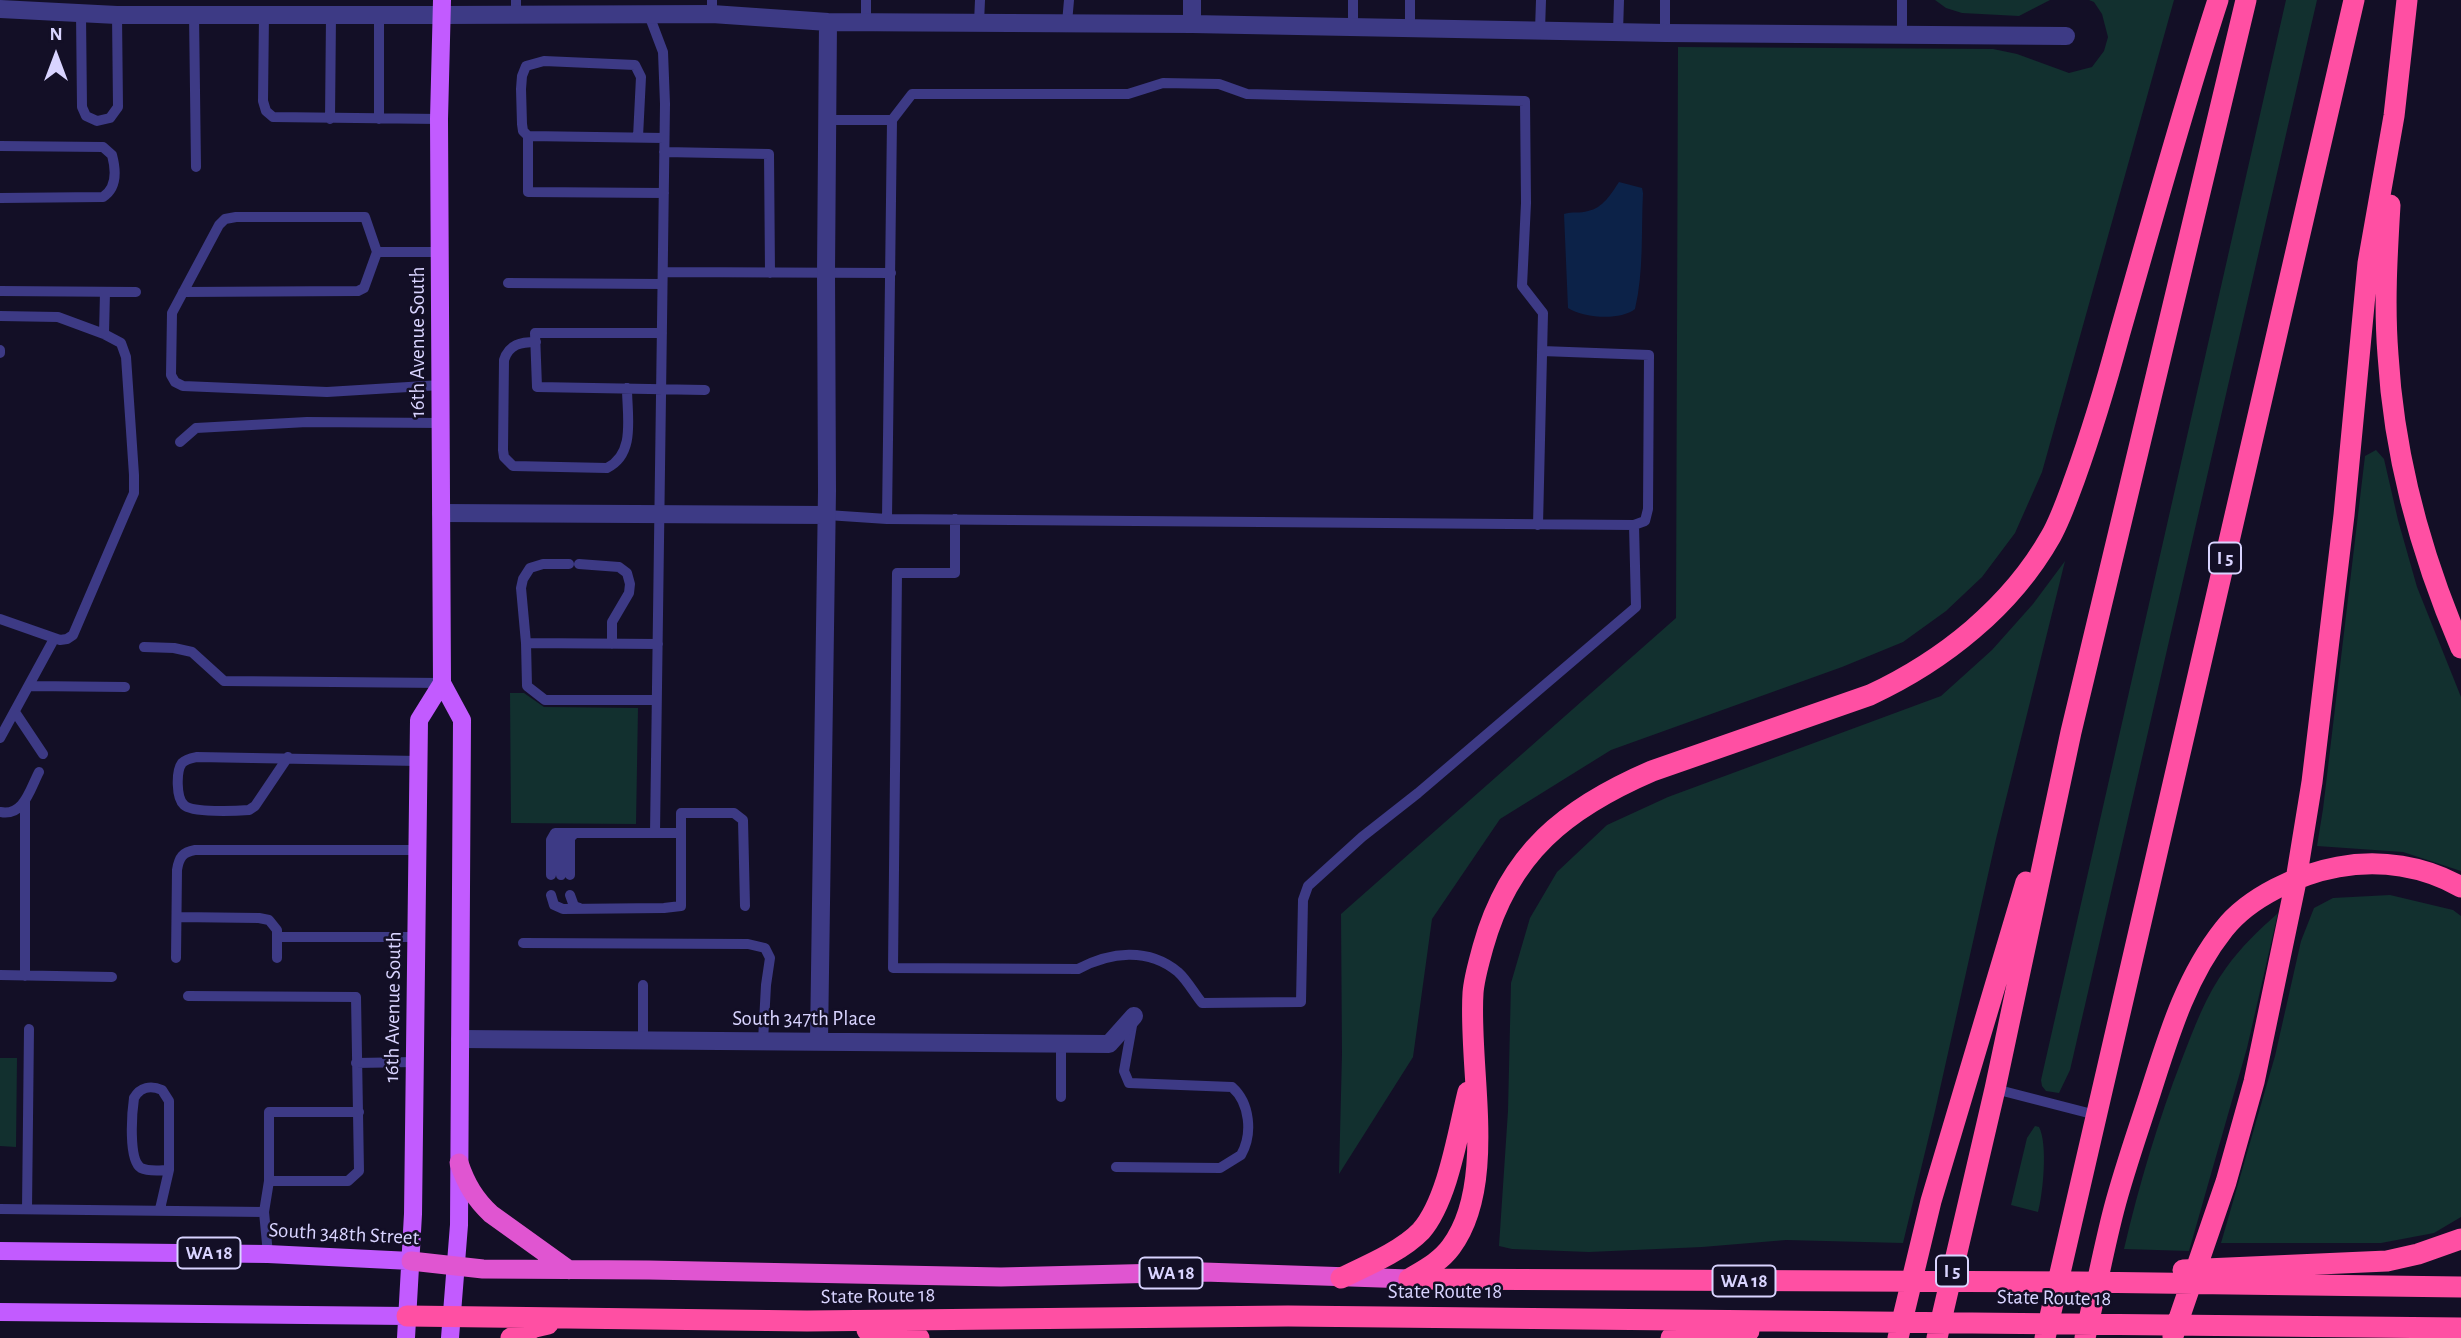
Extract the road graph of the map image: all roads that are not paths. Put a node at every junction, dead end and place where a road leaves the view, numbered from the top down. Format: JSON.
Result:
{"nodes":[{"id":1,"x":866,"y":0,"type":"edge"},
{"id":2,"x":980,"y":0,"type":"edge"},
{"id":3,"x":1069,"y":0,"type":"edge"},
{"id":4,"x":1192,"y":0,"type":"edge"},
{"id":5,"x":1353,"y":0,"type":"edge"},
{"id":6,"x":1410,"y":0,"type":"edge"},
{"id":7,"x":1541,"y":0,"type":"edge"},
{"id":8,"x":1619,"y":0,"type":"edge"},
{"id":9,"x":1665,"y":0,"type":"edge"},
{"id":10,"x":1902,"y":0,"type":"edge"},
{"id":11,"x":2218,"y":0,"type":"edge"},
{"id":12,"x":2246,"y":0,"type":"edge"},
{"id":13,"x":2354,"y":0,"type":"edge"},
{"id":14,"x":2407,"y":0,"type":"edge"},
{"id":15,"x":516,"y":7,"type":"edge"},
{"id":16,"x":592,"y":7,"type":"edge"},
{"id":17,"x":712,"y":7,"type":"edge"},
{"id":18,"x":442,"y":8,"type":"edge"},
{"id":19,"x":0,"y":9,"type":"edge"},
{"id":20,"x":81,"y":14,"type":"junction"},
{"id":21,"x":194,"y":14,"type":"junction"},
{"id":22,"x":117,"y":15,"type":"junction"},
{"id":23,"x":264,"y":15,"type":"junction"},
{"id":24,"x":649,"y":15,"type":"junction"},
{"id":25,"x":331,"y":16,"type":"junction"},
{"id":26,"x":379,"y":16,"type":"junction"},
{"id":27,"x":828,"y":22,"type":"junction"},
{"id":28,"x":866,"y":23,"type":"junction"},
{"id":29,"x":979,"y":23,"type":"junction"},
{"id":30,"x":1066,"y":23,"type":"junction"},
{"id":31,"x":1192,"y":24,"type":"junction"},
{"id":32,"x":1353,"y":26,"type":"junction"},
{"id":33,"x":1410,"y":27,"type":"junction"},
{"id":34,"x":1540,"y":30,"type":"junction"},
{"id":35,"x":1618,"y":32,"type":"junction"},
{"id":36,"x":1665,"y":33,"type":"junction"},
{"id":37,"x":1902,"y":35,"type":"junction"},
{"id":38,"x":2066,"y":36,"type":"dead end"},
{"id":39,"x":2394,"y":116,"type":"junction"},
{"id":40,"x":330,"y":119,"type":"junction"},
{"id":41,"x":379,"y":119,"type":"junction"},
{"id":42,"x":439,"y":119,"type":"junction"},
{"id":43,"x":827,"y":120,"type":"junction"},
{"id":44,"x":892,"y":120,"type":"junction"},
{"id":45,"x":528,"y":136,"type":"junction"},
{"id":46,"x":638,"y":137,"type":"junction"},
{"id":47,"x":664,"y":138,"type":"junction"},
{"id":48,"x":0,"y":146,"type":"edge"},
{"id":49,"x":664,"y":152,"type":"junction"},
{"id":50,"x":196,"y":167,"type":"dead end"},
{"id":51,"x":664,"y":193,"type":"junction"},
{"id":52,"x":0,"y":198,"type":"edge"},
{"id":53,"x":377,"y":252,"type":"junction"},
{"id":54,"x":440,"y":252,"type":"junction"},
{"id":55,"x":663,"y":272,"type":"junction"},
{"id":56,"x":771,"y":272,"type":"junction"},
{"id":57,"x":826,"y":272,"type":"junction"},
{"id":58,"x":891,"y":273,"type":"junction"},
{"id":59,"x":509,"y":283,"type":"dead end"},
{"id":60,"x":662,"y":284,"type":"junction"},
{"id":61,"x":0,"y":291,"type":"edge"},
{"id":62,"x":105,"y":292,"type":"junction"},
{"id":63,"x":136,"y":292,"type":"dead end"},
{"id":64,"x":183,"y":292,"type":"junction"},
{"id":65,"x":0,"y":316,"type":"edge"},
{"id":66,"x":662,"y":333,"type":"junction"},
{"id":67,"x":104,"y":334,"type":"junction"},
{"id":68,"x":536,"y":342,"type":"junction"},
{"id":69,"x":1542,"y":351,"type":"junction"},
{"id":70,"x":441,"y":385,"type":"junction"},
{"id":71,"x":627,"y":388,"type":"junction"},
{"id":72,"x":661,"y":388,"type":"junction"},
{"id":73,"x":705,"y":390,"type":"dead end"},
{"id":74,"x":441,"y":423,"type":"junction"},
{"id":75,"x":180,"y":442,"type":"dead end"},
{"id":76,"x":441,"y":513,"type":"junction"},
{"id":77,"x":659,"y":514,"type":"junction"},
{"id":78,"x":827,"y":515,"type":"junction"},
{"id":79,"x":887,"y":519,"type":"junction"},
{"id":80,"x":955,"y":519,"type":"junction"},
{"id":81,"x":1538,"y":525,"type":"junction"},
{"id":82,"x":1634,"y":525,"type":"junction"},
{"id":83,"x":0,"y":619,"type":"edge"},
{"id":84,"x":54,"y":639,"type":"junction"},
{"id":85,"x":526,"y":643,"type":"junction"},
{"id":86,"x":612,"y":644,"type":"junction"},
{"id":87,"x":657,"y":644,"type":"junction"},
{"id":88,"x":144,"y":647,"type":"dead end"},
{"id":89,"x":2461,"y":648,"type":"edge"},
{"id":90,"x":442,"y":683,"type":"junction"},
{"id":91,"x":30,"y":686,"type":"junction"},
{"id":92,"x":125,"y":687,"type":"dead end"},
{"id":93,"x":656,"y":700,"type":"junction"},
{"id":94,"x":15,"y":712,"type":"junction"},
{"id":95,"x":2071,"y":732,"type":"junction"},
{"id":96,"x":0,"y":737,"type":"edge"},
{"id":97,"x":43,"y":754,"type":"dead end"},
{"id":98,"x":288,"y":757,"type":"junction"},
{"id":99,"x":418,"y":761,"type":"junction"},
{"id":100,"x":39,"y":772,"type":"dead end"},
{"id":101,"x":25,"y":800,"type":"junction"},
{"id":102,"x":0,"y":812,"type":"edge"},
{"id":103,"x":656,"y":833,"type":"junction"},
{"id":104,"x":681,"y":833,"type":"junction"},
{"id":105,"x":417,"y":850,"type":"junction"},
{"id":106,"x":561,"y":875,"type":"dead end"},
{"id":107,"x":2461,"y":887,"type":"edge"},
{"id":108,"x":745,"y":906,"type":"dead end"},
{"id":109,"x":579,"y":908,"type":"junction"},
{"id":110,"x":177,"y":917,"type":"junction"},
{"id":111,"x":277,"y":937,"type":"junction"},
{"id":112,"x":416,"y":937,"type":"junction"},
{"id":113,"x":523,"y":943,"type":"dead end"},
{"id":114,"x":176,"y":957,"type":"dead end"},
{"id":115,"x":277,"y":958,"type":"dead end"},
{"id":116,"x":0,"y":975,"type":"edge"},
{"id":117,"x":25,"y":976,"type":"junction"},
{"id":118,"x":112,"y":977,"type":"dead end"},
{"id":119,"x":643,"y":985,"type":"dead end"},
{"id":120,"x":188,"y":996,"type":"dead end"},
{"id":121,"x":1134,"y":1016,"type":"joint"},
{"id":122,"x":29,"y":1029,"type":"dead end"},
{"id":123,"x":460,"y":1039,"type":"junction"},
{"id":124,"x":643,"y":1041,"type":"junction"},
{"id":125,"x":762,"y":1041,"type":"junction"},
{"id":126,"x":819,"y":1041,"type":"junction"},
{"id":127,"x":1061,"y":1044,"type":"junction"},
{"id":128,"x":415,"y":1062,"type":"junction"},
{"id":129,"x":356,"y":1063,"type":"junction"},
{"id":130,"x":1475,"y":1063,"type":"junction"},
{"id":131,"x":1995,"y":1089,"type":"junction"},
{"id":132,"x":1061,"y":1097,"type":"dead end"},
{"id":133,"x":359,"y":1112,"type":"junction"},
{"id":134,"x":2096,"y":1115,"type":"junction"},
{"id":135,"x":459,"y":1163,"type":"junction"},
{"id":136,"x":1116,"y":1167,"type":"dead end"},
{"id":137,"x":169,"y":1170,"type":"junction"},
{"id":138,"x":268,"y":1181,"type":"junction"},
{"id":139,"x":0,"y":1209,"type":"edge"},
{"id":140,"x":27,"y":1209,"type":"junction"},
{"id":141,"x":160,"y":1209,"type":"junction"},
{"id":142,"x":264,"y":1212,"type":"junction"},
{"id":143,"x":2461,"y":1239,"type":"edge"},
{"id":144,"x":0,"y":1251,"type":"edge"},
{"id":145,"x":268,"y":1254,"type":"junction"},
{"id":146,"x":411,"y":1261,"type":"junction"},
{"id":147,"x":433,"y":1263,"type":"joint"},
{"id":148,"x":454,"y":1265,"type":"junction"},
{"id":149,"x":569,"y":1270,"type":"junction"},
{"id":150,"x":1341,"y":1278,"type":"junction"},
{"id":151,"x":1409,"y":1279,"type":"junction"},
{"id":152,"x":2080,"y":1282,"type":"junction"},
{"id":153,"x":2461,"y":1287,"type":"edge"},
{"id":154,"x":0,"y":1312,"type":"edge"},
{"id":155,"x":429,"y":1316,"type":"junction"},
{"id":156,"x":583,"y":1318,"type":"junction"},
{"id":157,"x":1863,"y":1320,"type":"junction"},
{"id":158,"x":807,"y":1321,"type":"junction"},
{"id":159,"x":2461,"y":1328,"type":"edge"},
{"id":160,"x":406,"y":1338,"type":"edge"},
{"id":161,"x":450,"y":1338,"type":"edge"},
{"id":162,"x":511,"y":1338,"type":"edge"},
{"id":163,"x":919,"y":1338,"type":"edge"},
{"id":164,"x":1671,"y":1338,"type":"edge"},
{"id":165,"x":1898,"y":1338,"type":"edge"},
{"id":166,"x":1937,"y":1338,"type":"edge"},
{"id":167,"x":2045,"y":1338,"type":"edge"},
{"id":168,"x":2085,"y":1338,"type":"edge"},
{"id":169,"x":2173,"y":1338,"type":"edge"}],
"edges":[{"from":1,"to":28,"type":"lane"},
{"from":2,"to":29,"type":"lane"},
{"from":3,"to":30,"type":"lane"},
{"from":4,"to":31,"type":"street"},
{"from":5,"to":32,"type":"lane"},
{"from":6,"to":33,"type":"lane"},
{"from":7,"to":34,"type":"lane"},
{"from":8,"to":35,"type":"lane"},
{"from":9,"to":36,"type":"lane"},
{"from":10,"to":37,"type":"lane"},
{"from":11,"to":130,"type":"highway"},
{"from":12,"to":95,"type":"highway","number":"I 5"},
{"from":13,"to":134,"type":"highway","number":"I 5"},
{"from":14,"to":39,"type":"highway"},
{"from":15,"to":16,"type":"street"},
{"from":15,"to":18,"type":"street"},
{"from":16,"to":24,"type":"street"},
{"from":17,"to":24,"type":"street"},
{"from":17,"to":27,"type":"street"},
{"from":18,"to":26,"type":"street"},
{"from":18,"to":42,"type":"main road","name":"16th Avenue South"},
{"from":19,"to":20,"type":"street"},
{"from":20,"to":22,"type":"street"},
{"from":20,"to":22,"type":"lane"},
{"from":21,"to":22,"type":"street"},
{"from":21,"to":23,"type":"street"},
{"from":21,"to":50,"type":"lane"},
{"from":23,"to":25,"type":"street"},
{"from":23,"to":40,"type":"lane"},
{"from":24,"to":47,"type":"lane"},
{"from":25,"to":26,"type":"street"},
{"from":25,"to":40,"type":"lane"},
{"from":26,"to":41,"type":"lane"},
{"from":27,"to":28,"type":"street"},
{"from":27,"to":43,"type":"street"},
{"from":28,"to":29,"type":"street"},
{"from":29,"to":30,"type":"street"},
{"from":30,"to":31,"type":"street"},
{"from":31,"to":32,"type":"street"},
{"from":32,"to":33,"type":"street"},
{"from":33,"to":34,"type":"street"},
{"from":34,"to":35,"type":"street"},
{"from":35,"to":36,"type":"street"},
{"from":36,"to":37,"type":"street"},
{"from":37,"to":38,"type":"street"},
{"from":39,"to":89,"type":"highway"},
{"from":39,"to":169,"type":"highway"},
{"from":40,"to":41,"type":"lane"},
{"from":41,"to":42,"type":"lane"},
{"from":42,"to":54,"type":"main road","name":"16th Avenue South"},
{"from":43,"to":44,"type":"lane"},
{"from":43,"to":57,"type":"street"},
{"from":44,"to":58,"type":"lane"},
{"from":44,"to":69,"type":"lane"},
{"from":45,"to":46,"type":"lane"},
{"from":45,"to":46,"type":"lane"},
{"from":45,"to":51,"type":"lane"},
{"from":46,"to":47,"type":"lane"},
{"from":47,"to":49,"type":"lane"},
{"from":48,"to":52,"type":"lane"},
{"from":49,"to":51,"type":"lane"},
{"from":49,"to":56,"type":"lane"},
{"from":51,"to":55,"type":"lane"},
{"from":53,"to":54,"type":"lane"},
{"from":53,"to":64,"type":"lane"},
{"from":53,"to":64,"type":"lane"},
{"from":54,"to":70,"type":"main road","name":"16th Avenue South"},
{"from":55,"to":56,"type":"lane"},
{"from":55,"to":60,"type":"lane"},
{"from":56,"to":57,"type":"lane"},
{"from":57,"to":58,"type":"lane"},
{"from":57,"to":78,"type":"street"},
{"from":58,"to":79,"type":"lane"},
{"from":59,"to":60,"type":"lane"},
{"from":60,"to":66,"type":"lane"},
{"from":61,"to":62,"type":"lane"},
{"from":62,"to":63,"type":"lane"},
{"from":62,"to":67,"type":"lane"},
{"from":64,"to":70,"type":"lane"},
{"from":65,"to":67,"type":"lane"},
{"from":66,"to":68,"type":"lane"},
{"from":66,"to":72,"type":"lane"},
{"from":67,"to":84,"type":"lane"},
{"from":68,"to":71,"type":"lane"},
{"from":68,"to":71,"type":"lane"},
{"from":69,"to":81,"type":"lane"},
{"from":69,"to":82,"type":"lane"},
{"from":70,"to":74,"type":"main road","name":"16th Avenue South"},
{"from":71,"to":72,"type":"lane"},
{"from":72,"to":73,"type":"lane"},
{"from":72,"to":77,"type":"lane"},
{"from":74,"to":75,"type":"lane"},
{"from":74,"to":76,"type":"main road","name":"16th Avenue South"},
{"from":76,"to":77,"type":"street"},
{"from":76,"to":90,"type":"main road","name":"16th Avenue South"},
{"from":77,"to":78,"type":"street"},
{"from":77,"to":87,"type":"lane"},
{"from":78,"to":79,"type":"lane"},
{"from":78,"to":126,"type":"street"},
{"from":79,"to":80,"type":"lane"},
{"from":80,"to":81,"type":"lane"},
{"from":80,"to":82,"type":"lane"},
{"from":81,"to":82,"type":"lane"},
{"from":83,"to":84,"type":"lane"},
{"from":84,"to":91,"type":"lane"},
{"from":85,"to":86,"type":"lane"},
{"from":85,"to":86,"type":"lane"},
{"from":85,"to":93,"type":"lane"},
{"from":86,"to":87,"type":"lane"},
{"from":87,"to":93,"type":"lane"},
{"from":88,"to":90,"type":"lane"},
{"from":90,"to":99,"type":"main road","name":"16th Avenue South"},
{"from":90,"to":123,"type":"main road","name":"16th Avenue South"},
{"from":91,"to":92,"type":"lane"},
{"from":91,"to":94,"type":"lane"},
{"from":93,"to":103,"type":"lane"},
{"from":94,"to":96,"type":"lane"},
{"from":94,"to":97,"type":"lane"},
{"from":95,"to":131,"type":"highway","number":"I 5"},
{"from":95,"to":165,"type":"highway"},
{"from":98,"to":98,"type":"lane"},
{"from":98,"to":99,"type":"lane"},
{"from":99,"to":105,"type":"main road","name":"16th Avenue South"},
{"from":100,"to":101,"type":"lane"},
{"from":101,"to":102,"type":"lane"},
{"from":101,"to":117,"type":"lane"},
{"from":103,"to":104,"type":"lane"},
{"from":103,"to":106,"type":"lane"},
{"from":104,"to":108,"type":"lane"},
{"from":104,"to":109,"type":"lane"},
{"from":105,"to":110,"type":"lane"},
{"from":105,"to":112,"type":"main road","name":"16th Avenue South"},
{"from":107,"to":168,"type":"highway"},
{"from":109,"to":109,"type":"lane"},
{"from":110,"to":111,"type":"lane"},
{"from":110,"to":114,"type":"lane"},
{"from":111,"to":112,"type":"lane"},
{"from":111,"to":115,"type":"lane"},
{"from":112,"to":128,"type":"main road","name":"16th Avenue South"},
{"from":113,"to":125,"type":"lane"},
{"from":116,"to":117,"type":"lane"},
{"from":117,"to":118,"type":"lane"},
{"from":119,"to":124,"type":"lane"},
{"from":120,"to":129,"type":"lane"},
{"from":121,"to":127,"type":"street","name":"South 347th Place"},
{"from":121,"to":136,"type":"lane"},
{"from":122,"to":140,"type":"lane"},
{"from":123,"to":124,"type":"street","name":"South 347th Place"},
{"from":123,"to":135,"type":"main road","name":"16th Avenue South"},
{"from":124,"to":125,"type":"street","name":"South 347th Place"},
{"from":125,"to":126,"type":"street","name":"South 347th Place"},
{"from":126,"to":127,"type":"street","name":"South 347th Place"},
{"from":127,"to":132,"type":"lane"},
{"from":128,"to":129,"type":"lane"},
{"from":128,"to":146,"type":"main road","name":"16th Avenue South"},
{"from":129,"to":133,"type":"lane"},
{"from":130,"to":150,"type":"highway"},
{"from":130,"to":151,"type":"highway"},
{"from":131,"to":134,"type":"lane"},
{"from":131,"to":166,"type":"highway","number":"I 5"},
{"from":133,"to":138,"type":"lane"},
{"from":133,"to":138,"type":"lane"},
{"from":134,"to":167,"type":"highway","number":"I 5"},
{"from":135,"to":148,"type":"main road","name":"16th Avenue South"},
{"from":135,"to":149,"type":"highway"},
{"from":137,"to":137,"type":"lane"},
{"from":137,"to":141,"type":"lane"},
{"from":138,"to":142,"type":"lane"},
{"from":139,"to":140,"type":"lane"},
{"from":140,"to":141,"type":"lane"},
{"from":141,"to":142,"type":"lane"},
{"from":142,"to":145,"type":"lane"},
{"from":143,"to":152,"type":"highway"},
{"from":144,"to":145,"type":"main road","name":"South 348th Street","number":"WA 18"},
{"from":145,"to":146,"type":"main road","name":"South 348th Street","number":"WA 18"},
{"from":146,"to":147,"type":"highway","name":"South 348th Street","number":"WA 18"},
{"from":146,"to":155,"type":"main road","name":"16th Avenue South"},
{"from":147,"to":148,"type":"highway","name":"State Route 18","number":"WA 18"},
{"from":148,"to":149,"type":"highway","name":"State Route 18","number":"WA 18"},
{"from":148,"to":155,"type":"main road","name":"16th Avenue South"},
{"from":149,"to":150,"type":"highway","name":"State Route 18","number":"WA 18"},
{"from":150,"to":151,"type":"highway","name":"State Route 18","number":"WA 18"},
{"from":151,"to":152,"type":"highway","name":"State Route 18","number":"WA 18"},
{"from":152,"to":153,"type":"highway","name":"State Route 18","number":"WA 18"},
{"from":154,"to":155,"type":"main road","number":"WA 18"},
{"from":155,"to":156,"type":"highway","name":"State Route 18","number":"WA 18"},
{"from":155,"to":160,"type":"main road","name":"16th Avenue South"},
{"from":155,"to":161,"type":"main road","name":"16th Avenue South"},
{"from":156,"to":158,"type":"highway","name":"State Route 18","number":"WA 18"},
{"from":156,"to":162,"type":"highway"},
{"from":157,"to":158,"type":"highway","name":"State Route 18","number":"WA 18"},
{"from":157,"to":159,"type":"highway","name":"State Route 18","number":"WA 18"},
{"from":157,"to":164,"type":"highway"},
{"from":158,"to":163,"type":"highway"}]}
